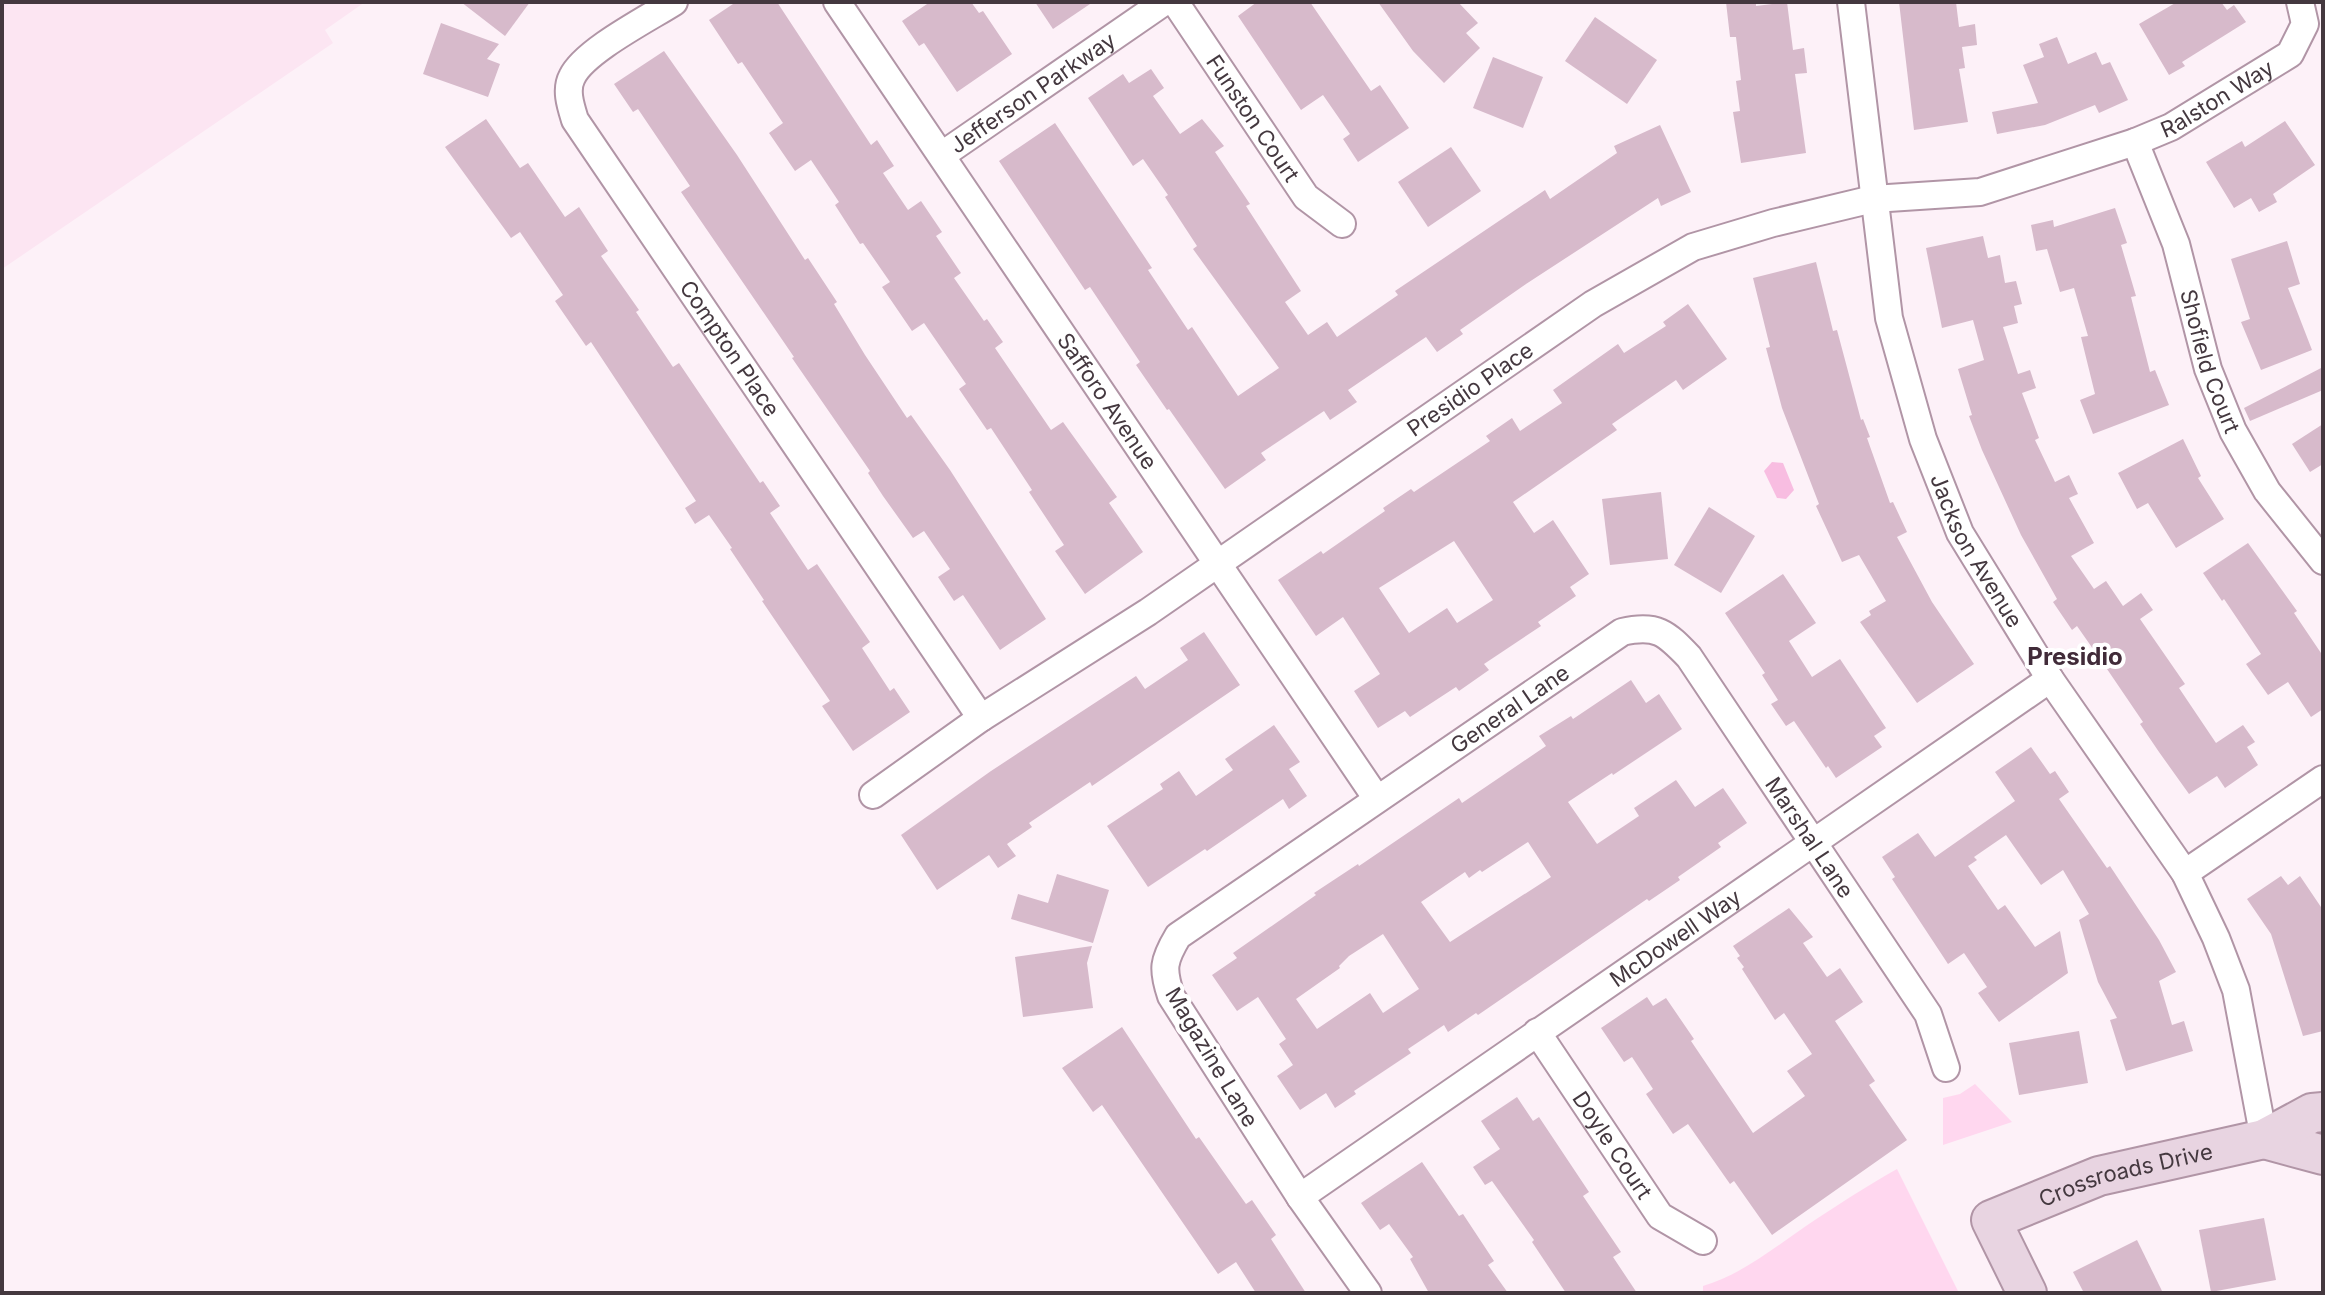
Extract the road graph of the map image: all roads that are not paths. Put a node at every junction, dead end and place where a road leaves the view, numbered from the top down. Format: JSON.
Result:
{"nodes":[{"id":1,"x":674,"y":2,"type":"edge"},
{"id":2,"x":837,"y":2,"type":"edge"},
{"id":3,"x":1164,"y":2,"type":"edge"},
{"id":4,"x":1175,"y":2,"type":"edge"},
{"id":5,"x":1851,"y":2,"type":"edge"},
{"id":6,"x":2300,"y":2,"type":"edge"},
{"id":7,"x":2135,"y":142,"type":"junction"},
{"id":8,"x":942,"y":155,"type":"junction"},
{"id":9,"x":1873,"y":199,"type":"junction"},
{"id":10,"x":1342,"y":224,"type":"dead end"},
{"id":11,"x":2323,"y":561,"type":"edge"},
{"id":12,"x":1217,"y":563,"type":"junction"},
{"id":13,"x":1646,"y":627,"type":"joint"},
{"id":14,"x":2050,"y":679,"type":"junction"},
{"id":15,"x":981,"y":718,"type":"junction"},
{"id":16,"x":2323,"y":779,"type":"edge"},
{"id":17,"x":873,"y":795,"type":"dead end"},
{"id":18,"x":1377,"y":799,"type":"junction"},
{"id":19,"x":1813,"y":845,"type":"junction"},
{"id":20,"x":2185,"y":873,"type":"junction"},
{"id":21,"x":1537,"y":1032,"type":"junction"},
{"id":22,"x":1946,"y":1068,"type":"dead end"},
{"id":23,"x":2323,"y":1112,"type":"edge"},
{"id":24,"x":2264,"y":1139,"type":"junction"},
{"id":25,"x":2323,"y":1155,"type":"edge"},
{"id":26,"x":1300,"y":1197,"type":"junction"},
{"id":27,"x":1703,"y":1241,"type":"dead end"},
{"id":28,"x":1368,"y":1293,"type":"edge"},
{"id":29,"x":2027,"y":1293,"type":"edge"}],
"edges":[{"from":1,"to":15,"type":"street","name":"Compton Place"},
{"from":2,"to":8,"type":"street","name":"Safforo Avenue"},
{"from":3,"to":8,"type":"street","name":"Jefferson Parkway"},
{"from":4,"to":10,"type":"street","name":"Funston Court"},
{"from":5,"to":9,"type":"street","name":"Jackson Avenue"},
{"from":6,"to":7,"type":"street","name":"Ralston Way"},
{"from":7,"to":9,"type":"street","name":"Presidio Place"},
{"from":7,"to":11,"type":"street","name":"Shofield Court"},
{"from":8,"to":12,"type":"street","name":"Safforo Avenue"},
{"from":9,"to":12,"type":"street","name":"Presidio Place"},
{"from":9,"to":14,"type":"street","name":"Jackson Avenue"},
{"from":12,"to":15,"type":"street","name":"Presidio Place"},
{"from":12,"to":18,"type":"street","name":"Safforo Avenue"},
{"from":13,"to":18,"type":"street","name":"General Lane"},
{"from":13,"to":19,"type":"street","name":"Marshal Lane"},
{"from":14,"to":19,"type":"street","name":"McDowell Way"},
{"from":14,"to":20,"type":"street","name":"Jackson Avenue"},
{"from":15,"to":17,"type":"street","name":"Presidio Place"},
{"from":16,"to":20,"type":"street"},
{"from":18,"to":26,"type":"street","name":"Magazine Lane"},
{"from":19,"to":21,"type":"street","name":"McDowell Way"},
{"from":19,"to":22,"type":"street","name":"Marshal Lane"},
{"from":20,"to":24,"type":"street","name":"Jackson Avenue"},
{"from":21,"to":26,"type":"street","name":"McDowell Way"},
{"from":21,"to":27,"type":"street","name":"Doyle Court"},
{"from":23,"to":24,"type":"street","name":"Crossroads Drive"},
{"from":24,"to":25,"type":"street","name":"Crossroads Drive"},
{"from":24,"to":29,"type":"street","name":"Crossroads Drive"},
{"from":26,"to":28,"type":"street","name":"Magazine Lane"}]}
